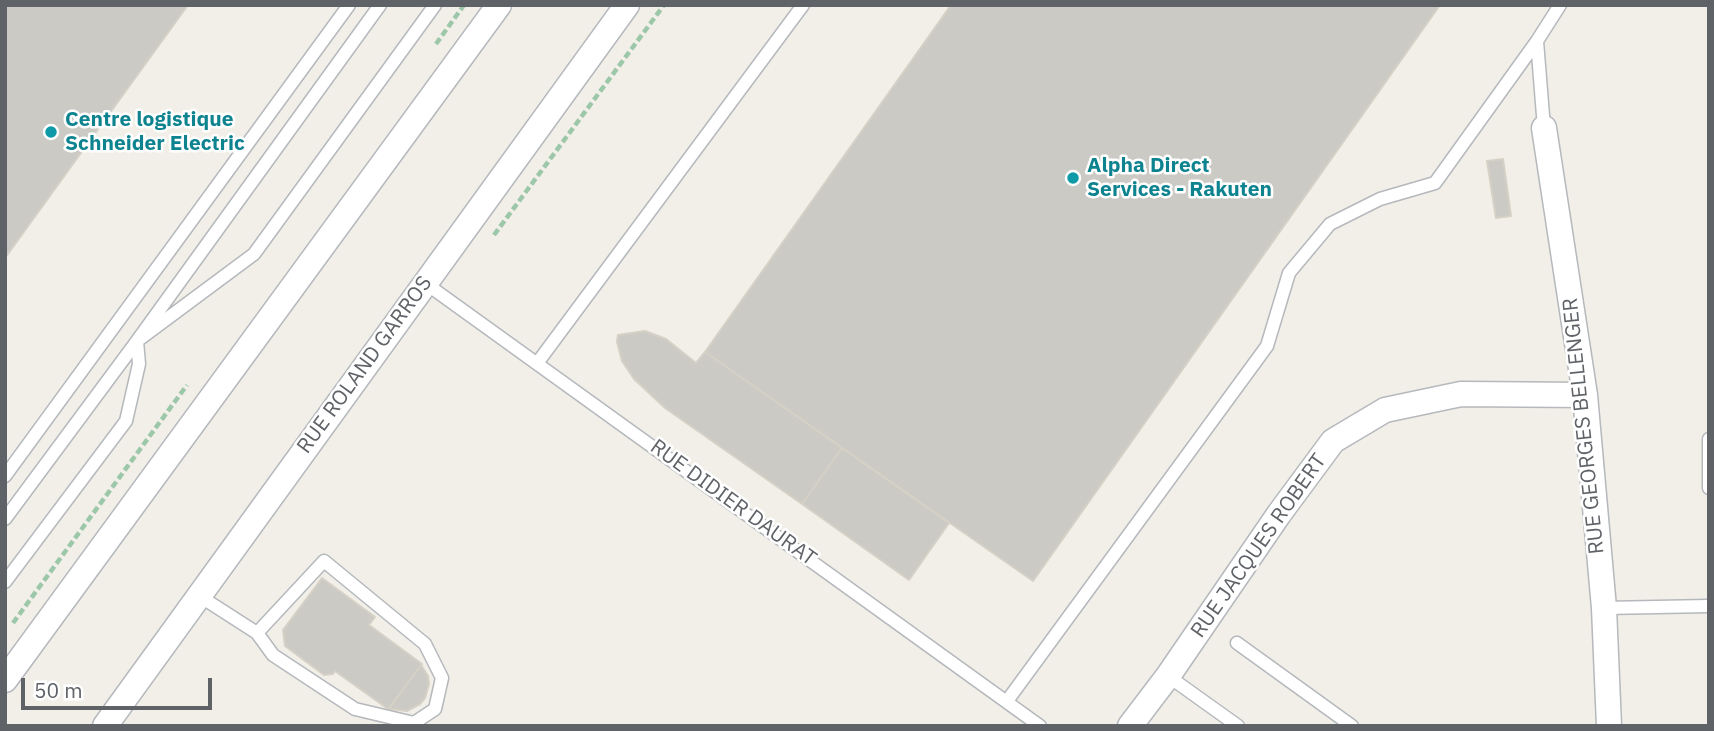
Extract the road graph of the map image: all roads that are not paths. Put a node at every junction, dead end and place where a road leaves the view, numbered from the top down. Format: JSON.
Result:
{"nodes":[{"id":1,"x":349,"y":5,"type":"edge"},
{"id":2,"x":380,"y":5,"type":"edge"},
{"id":3,"x":435,"y":5,"type":"edge"},
{"id":4,"x":499,"y":5,"type":"edge"},
{"id":5,"x":627,"y":5,"type":"edge"},
{"id":6,"x":803,"y":5,"type":"edge"},
{"id":7,"x":1560,"y":5,"type":"edge"},
{"id":8,"x":1536,"y":41,"type":"junction"},
{"id":9,"x":1544,"y":128,"type":"joint"},
{"id":10,"x":425,"y":283,"type":"junction"},
{"id":11,"x":137,"y":341,"type":"junction"},
{"id":12,"x":538,"y":362,"type":"junction"},
{"id":13,"x":1585,"y":395,"type":"junction"},
{"id":14,"x":1709,"y":439,"type":"edge"},
{"id":15,"x":5,"y":476,"type":"edge"},
{"id":16,"x":1709,"y":488,"type":"edge"},
{"id":17,"x":5,"y":519,"type":"edge"},
{"id":18,"x":5,"y":582,"type":"edge"},
{"id":19,"x":198,"y":594,"type":"junction"},
{"id":20,"x":1709,"y":606,"type":"edge"},
{"id":21,"x":1604,"y":608,"type":"junction"},
{"id":22,"x":257,"y":632,"type":"junction"},
{"id":23,"x":1237,"y":643,"type":"dead end"},
{"id":24,"x":1168,"y":676,"type":"junction"},
{"id":25,"x":5,"y":680,"type":"edge"},
{"id":26,"x":1007,"y":701,"type":"junction"},
{"id":27,"x":105,"y":726,"type":"edge"},
{"id":28,"x":1040,"y":726,"type":"edge"},
{"id":29,"x":1130,"y":726,"type":"edge"},
{"id":30,"x":1238,"y":726,"type":"edge"},
{"id":31,"x":1352,"y":726,"type":"edge"},
{"id":32,"x":1609,"y":726,"type":"edge"}],
"edges":[{"from":1,"to":15,"type":"lane"},
{"from":2,"to":11,"type":"lane"},
{"from":3,"to":11,"type":"lane"},
{"from":4,"to":25,"type":"street"},
{"from":5,"to":10,"type":"street","name":"RUE ROLAND GARROS"},
{"from":6,"to":12,"type":"lane"},
{"from":7,"to":8,"type":"lane"},
{"from":8,"to":9,"type":"lane"},
{"from":8,"to":26,"type":"lane"},
{"from":9,"to":13,"type":"street","name":"RUE GEORGES BELLENGER"},
{"from":10,"to":12,"type":"lane","name":"RUE DIDIER DAURAT"},
{"from":10,"to":19,"type":"street","name":"RUE ROLAND GARROS"},
{"from":11,"to":17,"type":"lane"},
{"from":11,"to":18,"type":"lane"},
{"from":12,"to":26,"type":"lane","name":"RUE DIDIER DAURAT"},
{"from":13,"to":21,"type":"street","name":"RUE GEORGES BELLENGER"},
{"from":13,"to":24,"type":"street","name":"RUE JACQUES ROBERT"},
{"from":14,"to":16,"type":"lane"},
{"from":19,"to":22,"type":"lane"},
{"from":19,"to":27,"type":"street","name":"RUE ROLAND GARROS"},
{"from":20,"to":21,"type":"lane"},
{"from":21,"to":32,"type":"street","name":"RUE GEORGES BELLENGER"},
{"from":22,"to":22,"type":"lane"},
{"from":23,"to":31,"type":"lane"},
{"from":24,"to":29,"type":"street","name":"RUE JACQUES ROBERT"},
{"from":24,"to":30,"type":"lane"},
{"from":26,"to":28,"type":"lane","name":"RUE DIDIER DAURAT"}]}
